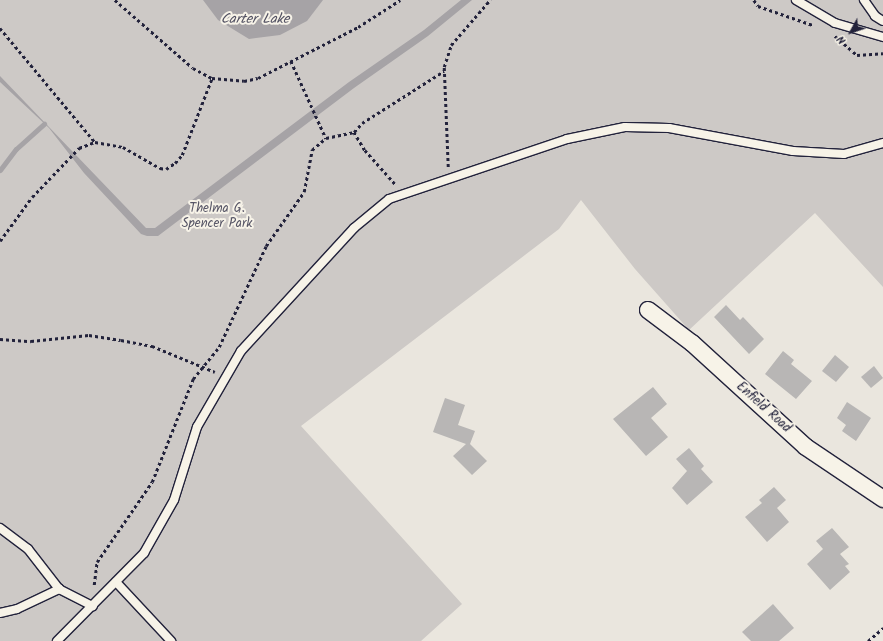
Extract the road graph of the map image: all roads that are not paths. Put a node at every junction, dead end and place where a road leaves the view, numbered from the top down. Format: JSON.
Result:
{"nodes":[{"id":1,"x":864,"y":0,"type":"edge"},
{"id":2,"x":800,"y":1,"type":"edge"},
{"id":3,"x":883,"y":21,"type":"edge"},
{"id":4,"x":883,"y":37,"type":"edge"},
{"id":5,"x":883,"y":143,"type":"edge"},
{"id":6,"x":648,"y":310,"type":"dead end"},
{"id":7,"x":883,"y":499,"type":"edge"},
{"id":8,"x":0,"y":528,"type":"edge"},
{"id":9,"x":116,"y":582,"type":"junction"},
{"id":10,"x":58,"y":589,"type":"junction"},
{"id":11,"x":92,"y":606,"type":"junction"},
{"id":12,"x":0,"y":613,"type":"edge"},
{"id":13,"x":57,"y":641,"type":"edge"},
{"id":14,"x":171,"y":641,"type":"edge"}],
"edges":[{"from":1,"to":3,"type":"lane"},
{"from":2,"to":4,"type":"lane"},
{"from":5,"to":9,"type":"lane"},
{"from":6,"to":7,"type":"street","name":"Enfield Road"},
{"from":8,"to":10,"type":"lane"},
{"from":9,"to":11,"type":"lane"},
{"from":9,"to":14,"type":"lane"},
{"from":10,"to":11,"type":"lane"},
{"from":10,"to":12,"type":"lane"},
{"from":11,"to":13,"type":"lane"}]}
